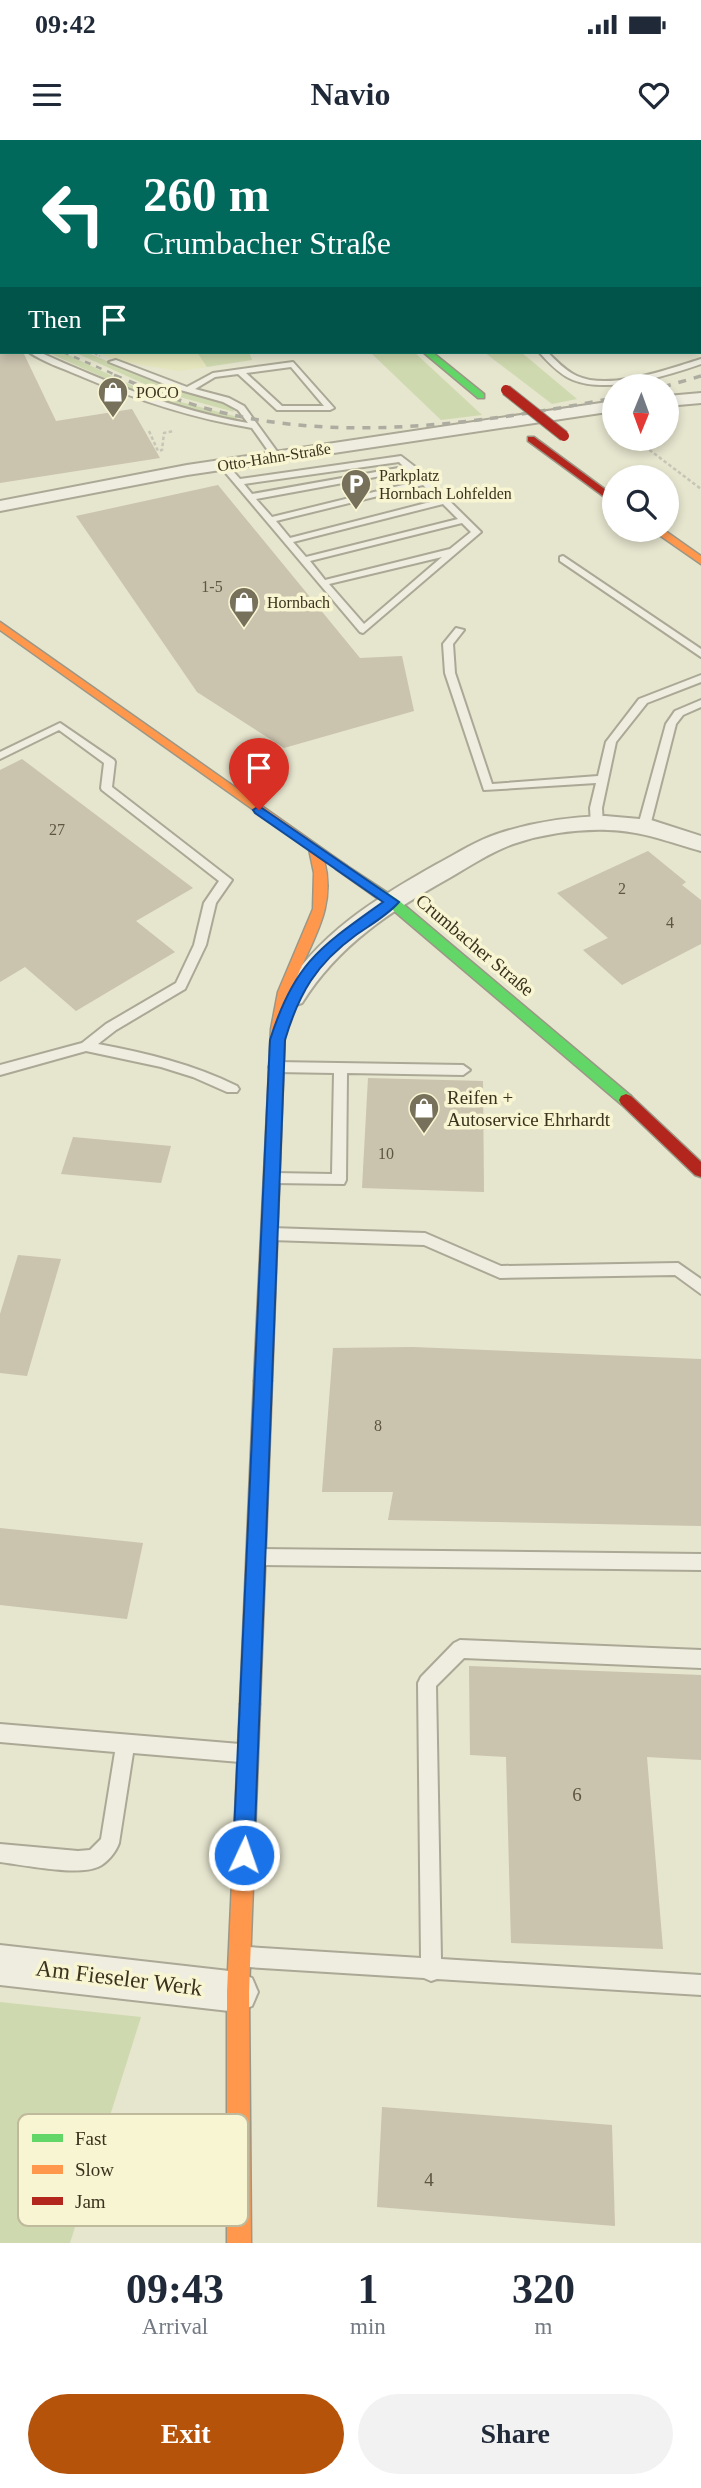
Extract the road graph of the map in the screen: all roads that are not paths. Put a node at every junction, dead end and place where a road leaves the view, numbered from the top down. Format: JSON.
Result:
{"nodes":[{"id":1,"x":38,"y":354,"type":"edge"},
{"id":2,"x":429,"y":354,"type":"edge"},
{"id":3,"x":439,"y":354,"type":"edge"},
{"id":4,"x":545,"y":354,"type":"edge"},
{"id":5,"x":701,"y":361,"type":"edge"},
{"id":6,"x":113,"y":362,"type":"dead end"},
{"id":7,"x":239,"y":371,"type":"junction"},
{"id":8,"x":502,"y":386,"type":"dead end"},
{"id":9,"x":188,"y":389,"type":"junction"},
{"id":10,"x":478,"y":393,"type":"junction"},
{"id":11,"x":701,"y":398,"type":"edge"},
{"id":12,"x":679,"y":400,"type":"edge"},
{"id":13,"x":602,"y":409,"type":"edge"},
{"id":14,"x":253,"y":426,"type":"junction"},
{"id":15,"x":384,"y":440,"type":"junction"},
{"id":16,"x":581,"y":449,"type":"dead end"},
{"id":17,"x":277,"y":457,"type":"junction"},
{"id":18,"x":401,"y":459,"type":"junction"},
{"id":19,"x":223,"y":465,"type":"junction"},
{"id":20,"x":411,"y":468,"type":"junction"},
{"id":21,"x":238,"y":482,"type":"junction"},
{"id":22,"x":425,"y":482,"type":"junction"},
{"id":23,"x":602,"y":491,"type":"edge"},
{"id":24,"x":250,"y":497,"type":"junction"},
{"id":25,"x":445,"y":501,"type":"junction"},
{"id":26,"x":0,"y":508,"type":"edge"},
{"id":27,"x":270,"y":520,"type":"junction"},
{"id":28,"x":465,"y":520,"type":"junction"},
{"id":29,"x":288,"y":541,"type":"junction"},
{"id":30,"x":674,"y":542,"type":"edge"},
{"id":31,"x":454,"y":551,"type":"junction"},
{"id":32,"x":563,"y":559,"type":"dead end"},
{"id":33,"x":304,"y":561,"type":"junction"},
{"id":34,"x":701,"y":561,"type":"edge"},
{"id":35,"x":323,"y":583,"type":"junction"},
{"id":36,"x":0,"y":625,"type":"edge"},
{"id":37,"x":459,"y":630,"type":"dead end"},
{"id":38,"x":701,"y":654,"type":"edge"},
{"id":39,"x":701,"y":678,"type":"edge"},
{"id":40,"x":701,"y":703,"type":"edge"},
{"id":41,"x":0,"y":756,"type":"edge"},
{"id":42,"x":603,"y":779,"type":"junction"},
{"id":43,"x":597,"y":825,"type":"junction"},
{"id":44,"x":644,"y":826,"type":"junction"},
{"id":45,"x":701,"y":845,"type":"edge"},
{"id":46,"x":315,"y":850,"type":"junction"},
{"id":47,"x":392,"y":902,"type":"junction"},
{"id":48,"x":312,"y":935,"type":"junction"},
{"id":49,"x":277,"y":1040,"type":"junction"},
{"id":50,"x":86,"y":1046,"type":"junction"},
{"id":51,"x":276,"y":1067,"type":"junction"},
{"id":52,"x":341,"y":1068,"type":"junction"},
{"id":53,"x":0,"y":1070,"type":"edge"},
{"id":54,"x":463,"y":1070,"type":"dead end"},
{"id":55,"x":232,"y":1089,"type":"dead end"},
{"id":56,"x":701,"y":1171,"type":"edge"},
{"id":57,"x":272,"y":1178,"type":"junction"},
{"id":58,"x":270,"y":1234,"type":"junction"},
{"id":59,"x":701,"y":1288,"type":"edge"},
{"id":60,"x":256,"y":1557,"type":"junction"},
{"id":61,"x":701,"y":1562,"type":"edge"},
{"id":62,"x":701,"y":1660,"type":"edge"},
{"id":63,"x":0,"y":1733,"type":"edge"},
{"id":64,"x":125,"y":1744,"type":"junction"},
{"id":65,"x":248,"y":1754,"type":"junction"},
{"id":66,"x":0,"y":1853,"type":"edge"},
{"id":67,"x":0,"y":1965,"type":"edge"},
{"id":68,"x":431,"y":1970,"type":"junction"},
{"id":69,"x":239,"y":1974,"type":"junction"},
{"id":70,"x":701,"y":1985,"type":"edge"},
{"id":71,"x":239,"y":2114,"type":"edge"}],
"edges":[{"from":1,"to":14,"type":"lane"},
{"from":2,"to":10,"type":"main road"},
{"from":3,"to":10,"type":"main road"},
{"from":4,"to":5,"type":"lane"},
{"from":6,"to":9,"type":"lane"},
{"from":7,"to":7,"type":"lane"},
{"from":7,"to":9,"type":"lane"},
{"from":8,"to":16,"type":"main road","bridge":true},
{"from":9,"to":14,"type":"lane"},
{"from":10,"to":23,"type":"main road"},
{"from":11,"to":12,"type":"street"},
{"from":13,"to":15,"type":"street","name":"Otto-Hahn-Straße"},
{"from":14,"to":17,"type":"lane"},
{"from":15,"to":17,"type":"street","name":"Otto-Hahn-Straße"},
{"from":15,"to":18,"type":"lane"},
{"from":17,"to":19,"type":"street","name":"Otto-Hahn-Straße"},
{"from":18,"to":20,"type":"lane"},
{"from":18,"to":21,"type":"lane"},
{"from":19,"to":21,"type":"lane"},
{"from":19,"to":26,"type":"street","name":"Otto-Hahn-Straße"},
{"from":20,"to":22,"type":"lane"},
{"from":20,"to":24,"type":"lane"},
{"from":21,"to":24,"type":"lane"},
{"from":22,"to":25,"type":"lane"},
{"from":22,"to":27,"type":"lane"},
{"from":24,"to":27,"type":"lane"},
{"from":25,"to":28,"type":"lane"},
{"from":25,"to":29,"type":"lane"},
{"from":27,"to":29,"type":"lane"},
{"from":28,"to":31,"type":"lane"},
{"from":28,"to":33,"type":"lane"},
{"from":29,"to":33,"type":"lane"},
{"from":30,"to":34,"type":"main road"},
{"from":31,"to":35,"type":"lane"},
{"from":31,"to":35,"type":"lane"},
{"from":32,"to":38,"type":"lane"},
{"from":33,"to":35,"type":"lane"},
{"from":36,"to":46,"type":"main road","name":"Crumbacher Straße"},
{"from":37,"to":42,"type":"lane"},
{"from":39,"to":42,"type":"lane"},
{"from":40,"to":44,"type":"lane"},
{"from":41,"to":50,"type":"lane"},
{"from":42,"to":43,"type":"lane"},
{"from":43,"to":44,"type":"street"},
{"from":43,"to":47,"type":"street"},
{"from":44,"to":45,"type":"street"},
{"from":46,"to":47,"type":"main road","name":"Crumbacher Straße"},
{"from":46,"to":48,"type":"main road"},
{"from":47,"to":48,"type":"street"},
{"from":47,"to":49,"type":"street"},
{"from":47,"to":56,"type":"main road","name":"Crumbacher Straße"},
{"from":48,"to":49,"type":"main road"},
{"from":49,"to":51,"type":"main road"},
{"from":50,"to":53,"type":"lane"},
{"from":50,"to":55,"type":"lane"},
{"from":51,"to":52,"type":"lane"},
{"from":51,"to":57,"type":"main road"},
{"from":52,"to":54,"type":"lane"},
{"from":52,"to":57,"type":"lane"},
{"from":57,"to":58,"type":"main road"},
{"from":58,"to":59,"type":"lane"},
{"from":58,"to":60,"type":"main road"},
{"from":60,"to":61,"type":"lane"},
{"from":60,"to":65,"type":"main road"},
{"from":62,"to":68,"type":"lane"},
{"from":63,"to":64,"type":"lane"},
{"from":64,"to":65,"type":"lane"},
{"from":64,"to":66,"type":"lane"},
{"from":65,"to":69,"type":"main road"},
{"from":67,"to":69,"type":"street","name":"Am Fieseler Werk"},
{"from":68,"to":69,"type":"lane"},
{"from":68,"to":70,"type":"lane"},
{"from":69,"to":71,"type":"main road"}]}
